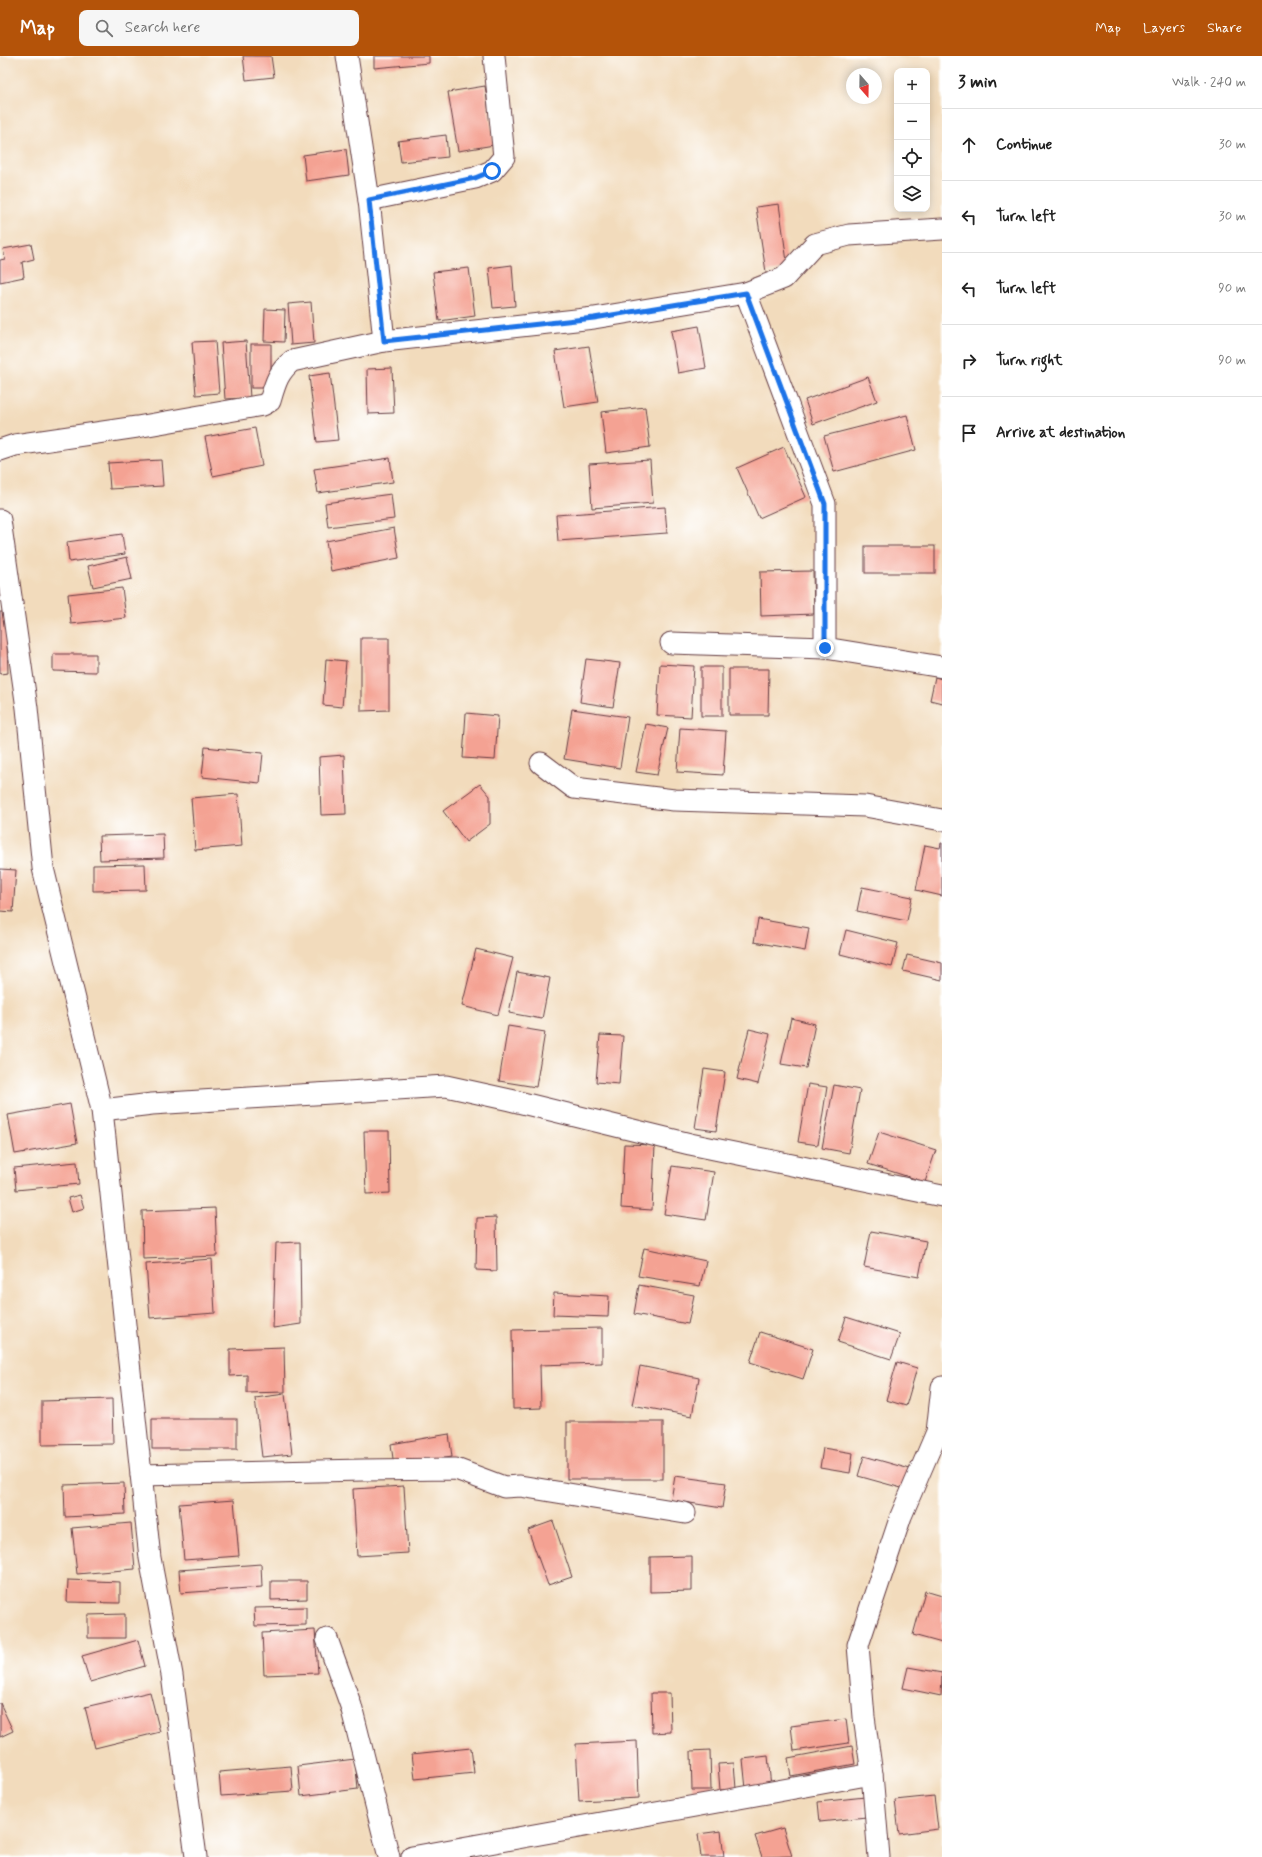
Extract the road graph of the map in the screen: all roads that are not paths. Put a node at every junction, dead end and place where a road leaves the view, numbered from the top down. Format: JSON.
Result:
{"nodes":[{"id":1,"x":347,"y":56,"type":"edge"},
{"id":2,"x":494,"y":56,"type":"edge"},
{"id":3,"x":369,"y":200,"type":"junction"},
{"id":4,"x":942,"y":229,"type":"edge"},
{"id":5,"x":746,"y":293,"type":"junction"},
{"id":6,"x":384,"y":341,"type":"junction"},
{"id":7,"x":0,"y":450,"type":"edge"},
{"id":8,"x":0,"y":520,"type":"edge"},
{"id":9,"x":671,"y":643,"type":"dead end"},
{"id":10,"x":825,"y":648,"type":"junction"},
{"id":11,"x":942,"y":667,"type":"edge"},
{"id":12,"x":540,"y":763,"type":"dead end"},
{"id":13,"x":942,"y":820,"type":"edge"},
{"id":14,"x":102,"y":1110,"type":"junction"},
{"id":15,"x":942,"y":1196,"type":"edge"},
{"id":16,"x":942,"y":1387,"type":"edge"},
{"id":17,"x":140,"y":1475,"type":"junction"},
{"id":18,"x":685,"y":1513,"type":"dead end"},
{"id":19,"x":327,"y":1639,"type":"dead end"},
{"id":20,"x":872,"y":1774,"type":"junction"},
{"id":21,"x":196,"y":1857,"type":"edge"},
{"id":22,"x":389,"y":1857,"type":"edge"},
{"id":23,"x":412,"y":1857,"type":"edge"},
{"id":24,"x":879,"y":1857,"type":"edge"}],
"edges":[{"from":1,"to":3,"type":"street"},
{"from":2,"to":3,"type":"street"},
{"from":3,"to":6,"type":"street"},
{"from":4,"to":5,"type":"street"},
{"from":5,"to":6,"type":"street"},
{"from":5,"to":10,"type":"street"},
{"from":6,"to":7,"type":"street"},
{"from":8,"to":14,"type":"street"},
{"from":9,"to":10,"type":"street"},
{"from":10,"to":11,"type":"street"},
{"from":12,"to":13,"type":"street"},
{"from":14,"to":15,"type":"street"},
{"from":14,"to":17,"type":"street"},
{"from":16,"to":20,"type":"street"},
{"from":17,"to":18,"type":"street"},
{"from":17,"to":21,"type":"street"},
{"from":19,"to":22,"type":"street"},
{"from":20,"to":23,"type":"street"},
{"from":20,"to":24,"type":"street"}]}
